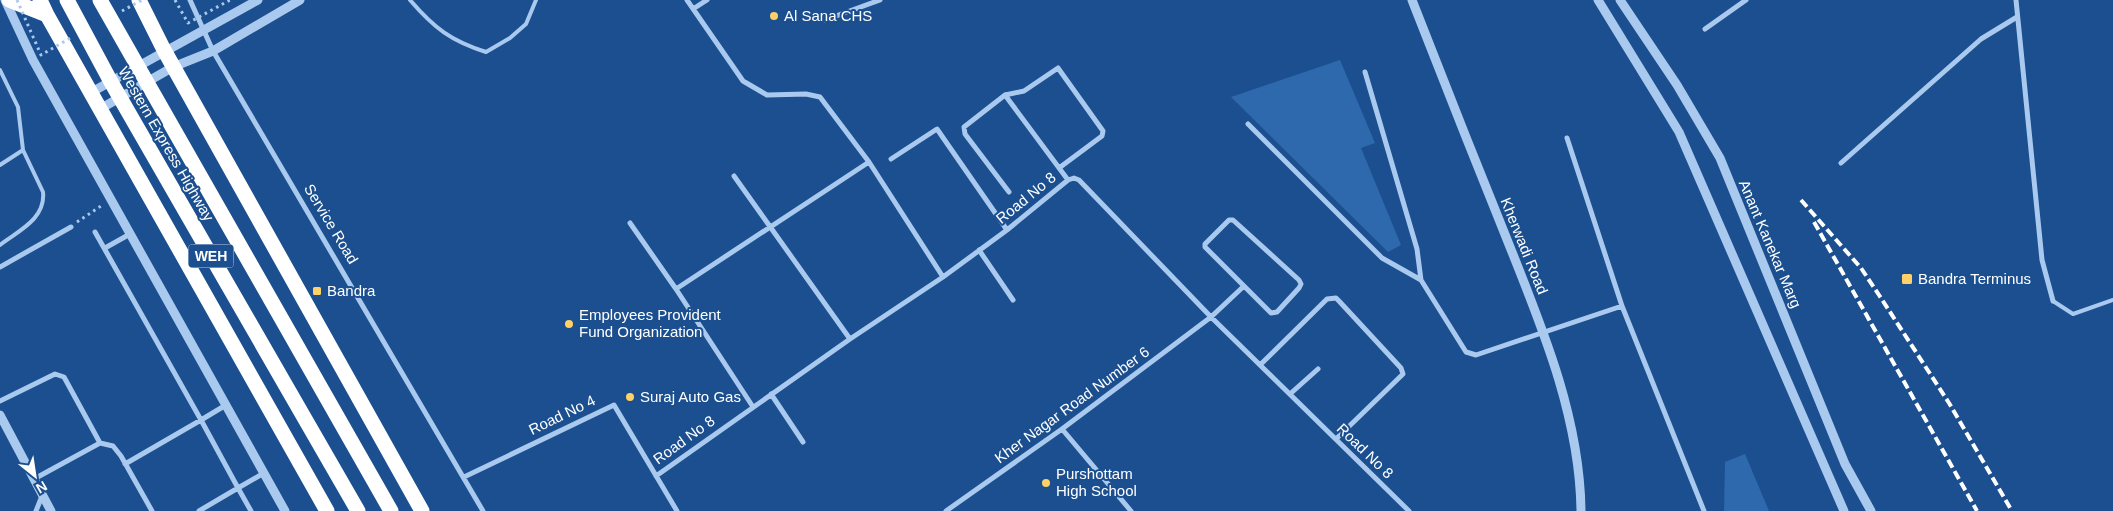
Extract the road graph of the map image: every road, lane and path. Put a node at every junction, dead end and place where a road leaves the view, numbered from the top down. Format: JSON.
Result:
{"nodes":[{"id":1,"x":5,"y":0,"type":"edge"},
{"id":2,"x":9,"y":0,"type":"edge"},
{"id":3,"x":17,"y":0,"type":"edge"},
{"id":4,"x":40,"y":0,"type":"edge"},
{"id":5,"x":67,"y":0,"type":"edge"},
{"id":6,"x":100,"y":0,"type":"edge"},
{"id":7,"x":141,"y":0,"type":"edge"},
{"id":8,"x":175,"y":0,"type":"edge"},
{"id":9,"x":190,"y":0,"type":"edge"},
{"id":10,"x":230,"y":0,"type":"edge"},
{"id":11,"x":258,"y":0,"type":"edge"},
{"id":12,"x":300,"y":0,"type":"edge"},
{"id":13,"x":410,"y":0,"type":"edge"},
{"id":14,"x":536,"y":0,"type":"edge"},
{"id":15,"x":687,"y":0,"type":"edge"},
{"id":16,"x":707,"y":0,"type":"edge"},
{"id":17,"x":880,"y":0,"type":"edge"},
{"id":18,"x":1412,"y":0,"type":"edge"},
{"id":19,"x":1598,"y":0,"type":"edge"},
{"id":20,"x":1620,"y":0,"type":"edge"},
{"id":21,"x":1746,"y":0,"type":"edge"},
{"id":22,"x":2016,"y":0,"type":"edge"},
{"id":23,"x":693,"y":9,"type":"junction"},
{"id":24,"x":122,"y":11,"type":"dead end"},
{"id":25,"x":47,"y":15,"type":"junction"},
{"id":26,"x":2017,"y":17,"type":"junction"},
{"id":27,"x":825,"y":20,"type":"dead end"},
{"id":28,"x":203,"y":29,"type":"junction"},
{"id":29,"x":1704,"y":29,"type":"dead end"},
{"id":30,"x":73,"y":37,"type":"dead end"},
{"id":31,"x":164,"y":50,"type":"junction"},
{"id":32,"x":213,"y":52,"type":"junction"},
{"id":33,"x":173,"y":67,"type":"junction"},
{"id":34,"x":0,"y":70,"type":"edge"},
{"id":35,"x":1365,"y":72,"type":"dead end"},
{"id":36,"x":90,"y":93,"type":"junction"},
{"id":37,"x":1005,"y":96,"type":"junction"},
{"id":38,"x":100,"y":109,"type":"junction"},
{"id":39,"x":1248,"y":124,"type":"dead end"},
{"id":40,"x":1567,"y":138,"type":"dead end"},
{"id":41,"x":23,"y":150,"type":"junction"},
{"id":42,"x":891,"y":160,"type":"dead end"},
{"id":43,"x":870,"y":162,"type":"junction"},
{"id":44,"x":1841,"y":163,"type":"dead end"},
{"id":45,"x":0,"y":165,"type":"edge"},
{"id":46,"x":1059,"y":168,"type":"junction"},
{"id":47,"x":734,"y":176,"type":"dead end"},
{"id":48,"x":1068,"y":180,"type":"junction"},
{"id":49,"x":1009,"y":192,"type":"dead end"},
{"id":50,"x":111,"y":201,"type":"junction"},
{"id":51,"x":630,"y":223,"type":"dead end"},
{"id":52,"x":71,"y":227,"type":"joint"},
{"id":53,"x":770,"y":227,"type":"junction"},
{"id":54,"x":1007,"y":230,"type":"junction"},
{"id":55,"x":95,"y":232,"type":"dead end"},
{"id":56,"x":130,"y":234,"type":"junction"},
{"id":57,"x":0,"y":245,"type":"edge"},
{"id":58,"x":105,"y":248,"type":"junction"},
{"id":59,"x":979,"y":250,"type":"junction"},
{"id":60,"x":0,"y":267,"type":"edge"},
{"id":61,"x":943,"y":276,"type":"junction"},
{"id":62,"x":1421,"y":280,"type":"junction"},
{"id":63,"x":1244,"y":286,"type":"junction"},
{"id":64,"x":676,"y":289,"type":"junction"},
{"id":65,"x":1013,"y":300,"type":"dead end"},
{"id":66,"x":2113,"y":300,"type":"edge"},
{"id":67,"x":2053,"y":301,"type":"joint"},
{"id":68,"x":1622,"y":306,"type":"junction"},
{"id":69,"x":1211,"y":317,"type":"junction"},
{"id":70,"x":1543,"y":332,"type":"junction"},
{"id":71,"x":850,"y":339,"type":"junction"},
{"id":72,"x":1260,"y":365,"type":"junction"},
{"id":73,"x":1318,"y":369,"type":"dead end"},
{"id":74,"x":771,"y":394,"type":"junction"},
{"id":75,"x":1290,"y":394,"type":"junction"},
{"id":76,"x":0,"y":401,"type":"edge"},
{"id":77,"x":226,"y":405,"type":"junction"},
{"id":78,"x":753,"y":407,"type":"junction"},
{"id":79,"x":0,"y":415,"type":"edge"},
{"id":80,"x":201,"y":420,"type":"junction"},
{"id":81,"x":1062,"y":429,"type":"junction"},
{"id":82,"x":1336,"y":439,"type":"junction"},
{"id":83,"x":803,"y":442,"type":"dead end"},
{"id":84,"x":100,"y":443,"type":"junction"},
{"id":85,"x":125,"y":464,"type":"junction"},
{"id":86,"x":264,"y":473,"type":"junction"},
{"id":87,"x":464,"y":476,"type":"junction"},
{"id":88,"x":656,"y":476,"type":"junction"},
{"id":89,"x":34,"y":479,"type":"junction"},
{"id":90,"x":238,"y":488,"type":"junction"},
{"id":91,"x":42,"y":495,"type":"junction"},
{"id":92,"x":36,"y":511,"type":"edge"},
{"id":93,"x":51,"y":511,"type":"edge"},
{"id":94,"x":152,"y":511,"type":"edge"},
{"id":95,"x":198,"y":511,"type":"edge"},
{"id":96,"x":251,"y":511,"type":"edge"},
{"id":97,"x":286,"y":511,"type":"edge"},
{"id":98,"x":327,"y":511,"type":"edge"},
{"id":99,"x":358,"y":511,"type":"edge"},
{"id":100,"x":391,"y":511,"type":"edge"},
{"id":101,"x":422,"y":511,"type":"edge"},
{"id":102,"x":483,"y":511,"type":"edge"},
{"id":103,"x":677,"y":511,"type":"edge"},
{"id":104,"x":946,"y":511,"type":"edge"},
{"id":105,"x":1131,"y":511,"type":"edge"},
{"id":106,"x":1409,"y":511,"type":"edge"},
{"id":107,"x":1581,"y":511,"type":"edge"},
{"id":108,"x":1704,"y":511,"type":"edge"},
{"id":109,"x":1844,"y":511,"type":"edge"},
{"id":110,"x":1871,"y":511,"type":"edge"}],
"edges":[{"from":1,"to":50,"type":"street"},
{"from":2,"to":25,"type":"highway"},
{"from":3,"to":30,"type":"path","bridge":true},
{"from":4,"to":25,"type":"highway"},
{"from":5,"to":99,"type":"highway","name":"Western Express Highway","number":"WEH","bridge":true},
{"from":6,"to":100,"type":"highway","name":"Western Express Highway","number":"WEH","bridge":true},
{"from":7,"to":24,"type":"path","bridge":true},
{"from":7,"to":31,"type":"highway"},
{"from":8,"to":10,"type":"path","bridge":true},
{"from":9,"to":28,"type":"street","name":"Service Road"},
{"from":11,"to":28,"type":"street"},
{"from":12,"to":32,"type":"street"},
{"from":13,"to":14,"type":"lane"},
{"from":15,"to":23,"type":"street"},
{"from":16,"to":23,"type":"street"},
{"from":17,"to":27,"type":"street"},
{"from":18,"to":70,"type":"street","name":"Kherwadi Road"},
{"from":19,"to":109,"type":"street"},
{"from":20,"to":110,"type":"street","name":"Anant Kanekar Marg"},
{"from":21,"to":29,"type":"street"},
{"from":22,"to":26,"type":"street"},
{"from":23,"to":43,"type":"street"},
{"from":25,"to":36,"type":"highway"},
{"from":26,"to":44,"type":"street"},
{"from":26,"to":67,"type":"street"},
{"from":28,"to":31,"type":"street"},
{"from":28,"to":32,"type":"street","name":"Service Road"},
{"from":31,"to":33,"type":"highway"},
{"from":31,"to":36,"type":"street"},
{"from":32,"to":33,"type":"street"},
{"from":32,"to":87,"type":"street","name":"Service Road"},
{"from":33,"to":38,"type":"street"},
{"from":33,"to":101,"type":"highway"},
{"from":34,"to":41,"type":"lane"},
{"from":35,"to":62,"type":"street"},
{"from":36,"to":38,"type":"highway"},
{"from":37,"to":46,"type":"street"},
{"from":37,"to":46,"type":"street"},
{"from":37,"to":49,"type":"street"},
{"from":38,"to":98,"type":"highway"},
{"from":39,"to":62,"type":"street"},
{"from":40,"to":68,"type":"street"},
{"from":41,"to":45,"type":"lane"},
{"from":41,"to":57,"type":"lane"},
{"from":42,"to":54,"type":"street"},
{"from":43,"to":53,"type":"street"},
{"from":43,"to":61,"type":"street"},
{"from":46,"to":48,"type":"street"},
{"from":47,"to":53,"type":"street"},
{"from":48,"to":54,"type":"street","name":"Road No 8"},
{"from":48,"to":69,"type":"street","name":"Road No 8"},
{"from":50,"to":52,"type":"path"},
{"from":50,"to":56,"type":"street"},
{"from":51,"to":64,"type":"street"},
{"from":52,"to":60,"type":"street"},
{"from":53,"to":64,"type":"street"},
{"from":53,"to":71,"type":"street"},
{"from":54,"to":59,"type":"street","name":"Road No 8"},
{"from":55,"to":58,"type":"street"},
{"from":56,"to":58,"type":"street"},
{"from":56,"to":77,"type":"street"},
{"from":58,"to":80,"type":"street"},
{"from":59,"to":61,"type":"street","name":"Road No 8"},
{"from":59,"to":65,"type":"street"},
{"from":61,"to":71,"type":"street","name":"Road No 8"},
{"from":62,"to":70,"type":"street"},
{"from":63,"to":63,"type":"street"},
{"from":63,"to":69,"type":"street","name":"Kher Nagar Road Number 6"},
{"from":64,"to":78,"type":"street"},
{"from":66,"to":67,"type":"lane"},
{"from":68,"to":70,"type":"street"},
{"from":68,"to":108,"type":"street"},
{"from":69,"to":72,"type":"street","name":"Road No 8"},
{"from":69,"to":81,"type":"street","name":"Kher Nagar Road Number 6"},
{"from":70,"to":107,"type":"street","name":"Kherwadi Road"},
{"from":71,"to":74,"type":"street","name":"Road No 8"},
{"from":72,"to":75,"type":"street","name":"Road No 8"},
{"from":72,"to":82,"type":"street"},
{"from":73,"to":75,"type":"street"},
{"from":74,"to":78,"type":"street","name":"Road No 8"},
{"from":74,"to":83,"type":"street"},
{"from":75,"to":82,"type":"street","name":"Road No 8"},
{"from":76,"to":84,"type":"street"},
{"from":77,"to":80,"type":"street"},
{"from":77,"to":86,"type":"street"},
{"from":78,"to":88,"type":"street","name":"Road No 8"},
{"from":79,"to":89,"type":"street"},
{"from":80,"to":85,"type":"street"},
{"from":80,"to":90,"type":"street"},
{"from":81,"to":104,"type":"street","name":"Kher Nagar Road Number 6"},
{"from":81,"to":105,"type":"street"},
{"from":82,"to":106,"type":"street","name":"Road No 8"},
{"from":84,"to":85,"type":"street"},
{"from":84,"to":89,"type":"street"},
{"from":85,"to":94,"type":"street"},
{"from":86,"to":90,"type":"street"},
{"from":86,"to":97,"type":"street"},
{"from":87,"to":88,"type":"street","name":"Road No 4"},
{"from":87,"to":102,"type":"street","name":"Service Road"},
{"from":88,"to":103,"type":"street","name":"Road No 4"},
{"from":89,"to":91,"type":"street"},
{"from":90,"to":95,"type":"street"},
{"from":90,"to":96,"type":"street"},
{"from":91,"to":92,"type":"street"},
{"from":91,"to":93,"type":"street"}]}
